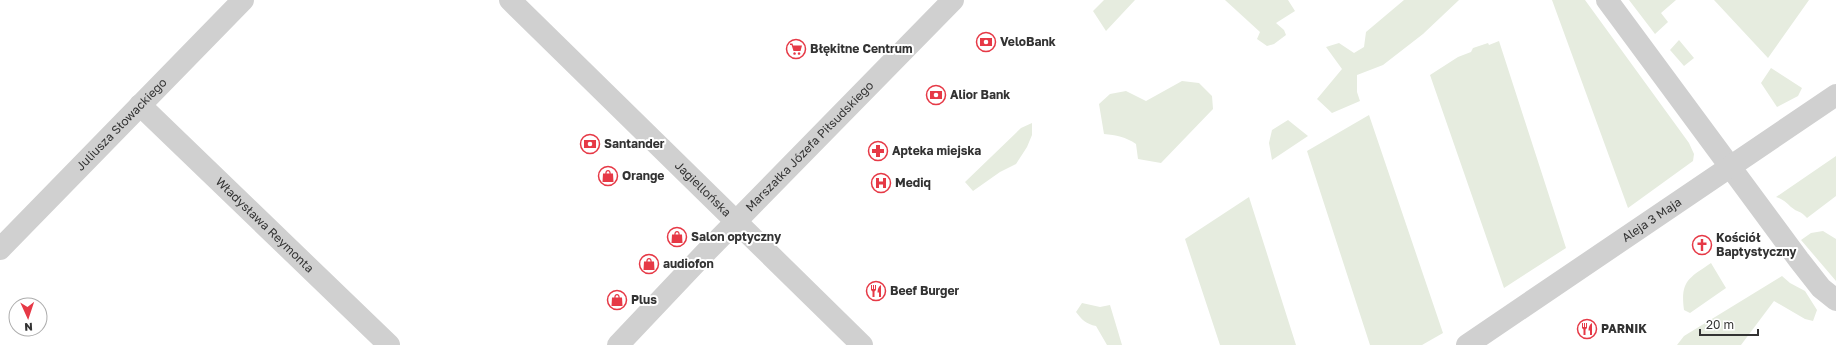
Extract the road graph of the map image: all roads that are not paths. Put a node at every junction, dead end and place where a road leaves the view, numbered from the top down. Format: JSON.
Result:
{"nodes":[{"id":1,"x":243,"y":0,"type":"edge"},
{"id":2,"x":510,"y":0,"type":"edge"},
{"id":3,"x":953,"y":0,"type":"edge"},
{"id":4,"x":1608,"y":0,"type":"edge"},
{"id":5,"x":1836,"y":95,"type":"edge"},
{"id":6,"x":140,"y":105,"type":"junction"},
{"id":7,"x":1730,"y":166,"type":"junction"},
{"id":8,"x":736,"y":222,"type":"junction"},
{"id":9,"x":0,"y":249,"type":"edge"},
{"id":10,"x":1836,"y":300,"type":"edge"},
{"id":11,"x":389,"y":345,"type":"edge"},
{"id":12,"x":618,"y":345,"type":"edge"},
{"id":13,"x":862,"y":345,"type":"edge"},
{"id":14,"x":1467,"y":345,"type":"edge"}],
"edges":[{"from":1,"to":6,"type":"street","name":"Juliusza Słowackiego"},
{"from":2,"to":8,"type":"street","name":"Jagiellońska"},
{"from":3,"to":8,"type":"street","name":"Marszałka Józefa Piłsudskiego"},
{"from":4,"to":7,"type":"street"},
{"from":5,"to":7,"type":"street","name":"Aleja 3 Maja"},
{"from":6,"to":9,"type":"street","name":"Juliusza Słowackiego"},
{"from":6,"to":11,"type":"street","name":"Władysława Reymonta"},
{"from":7,"to":10,"type":"street"},
{"from":7,"to":14,"type":"street","name":"Aleja 3 Maja"},
{"from":8,"to":12,"type":"street","name":"Marszałka Józefa Piłsudskiego"},
{"from":8,"to":13,"type":"street","name":"Jagiellońska"}]}
